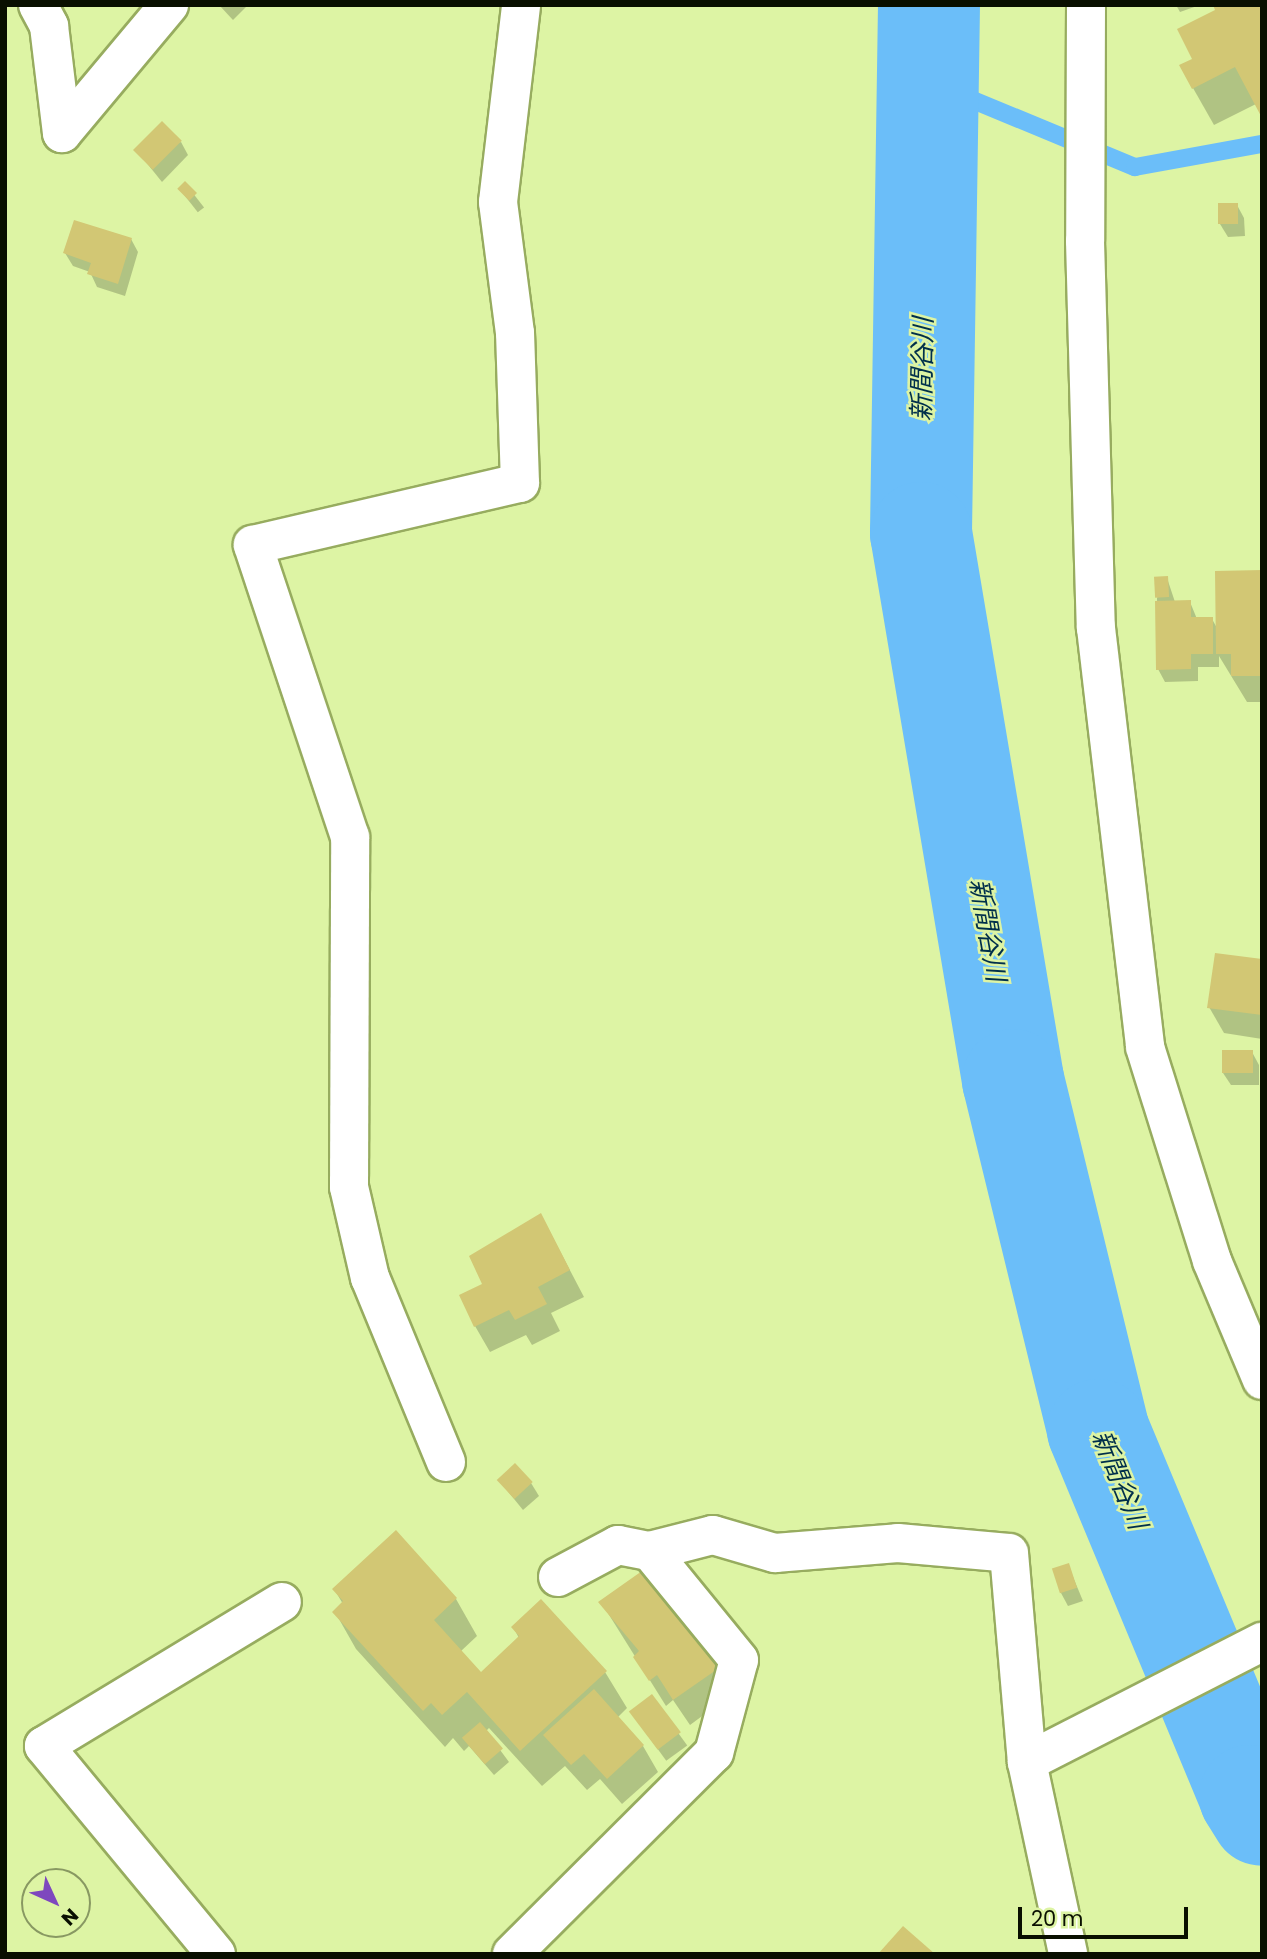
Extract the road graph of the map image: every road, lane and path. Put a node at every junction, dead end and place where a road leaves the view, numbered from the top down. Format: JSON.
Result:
{"nodes":[{"id":1,"x":38,"y":5,"type":"edge"},
{"id":2,"x":169,"y":5,"type":"edge"},
{"id":3,"x":521,"y":5,"type":"edge"},
{"id":4,"x":1086,"y":5,"type":"edge"},
{"id":5,"x":1262,"y":1380,"type":"edge"},
{"id":6,"x":446,"y":1462,"type":"dead end"},
{"id":7,"x":650,"y":1552,"type":"junction"},
{"id":8,"x":558,"y":1577,"type":"dead end"},
{"id":9,"x":282,"y":1602,"type":"dead end"},
{"id":10,"x":1262,"y":1642,"type":"edge"},
{"id":11,"x":1027,"y":1762,"type":"junction"},
{"id":12,"x":216,"y":1954,"type":"edge"},
{"id":13,"x":512,"y":1954,"type":"edge"},
{"id":14,"x":1068,"y":1954,"type":"edge"}],
"edges":[{"from":1,"to":2,"type":"street"},
{"from":3,"to":6,"type":"street"},
{"from":4,"to":5,"type":"street"},
{"from":7,"to":8,"type":"street"},
{"from":7,"to":11,"type":"street"},
{"from":7,"to":13,"type":"street"},
{"from":9,"to":12,"type":"street"},
{"from":10,"to":11,"type":"street"},
{"from":11,"to":14,"type":"street"}]}
